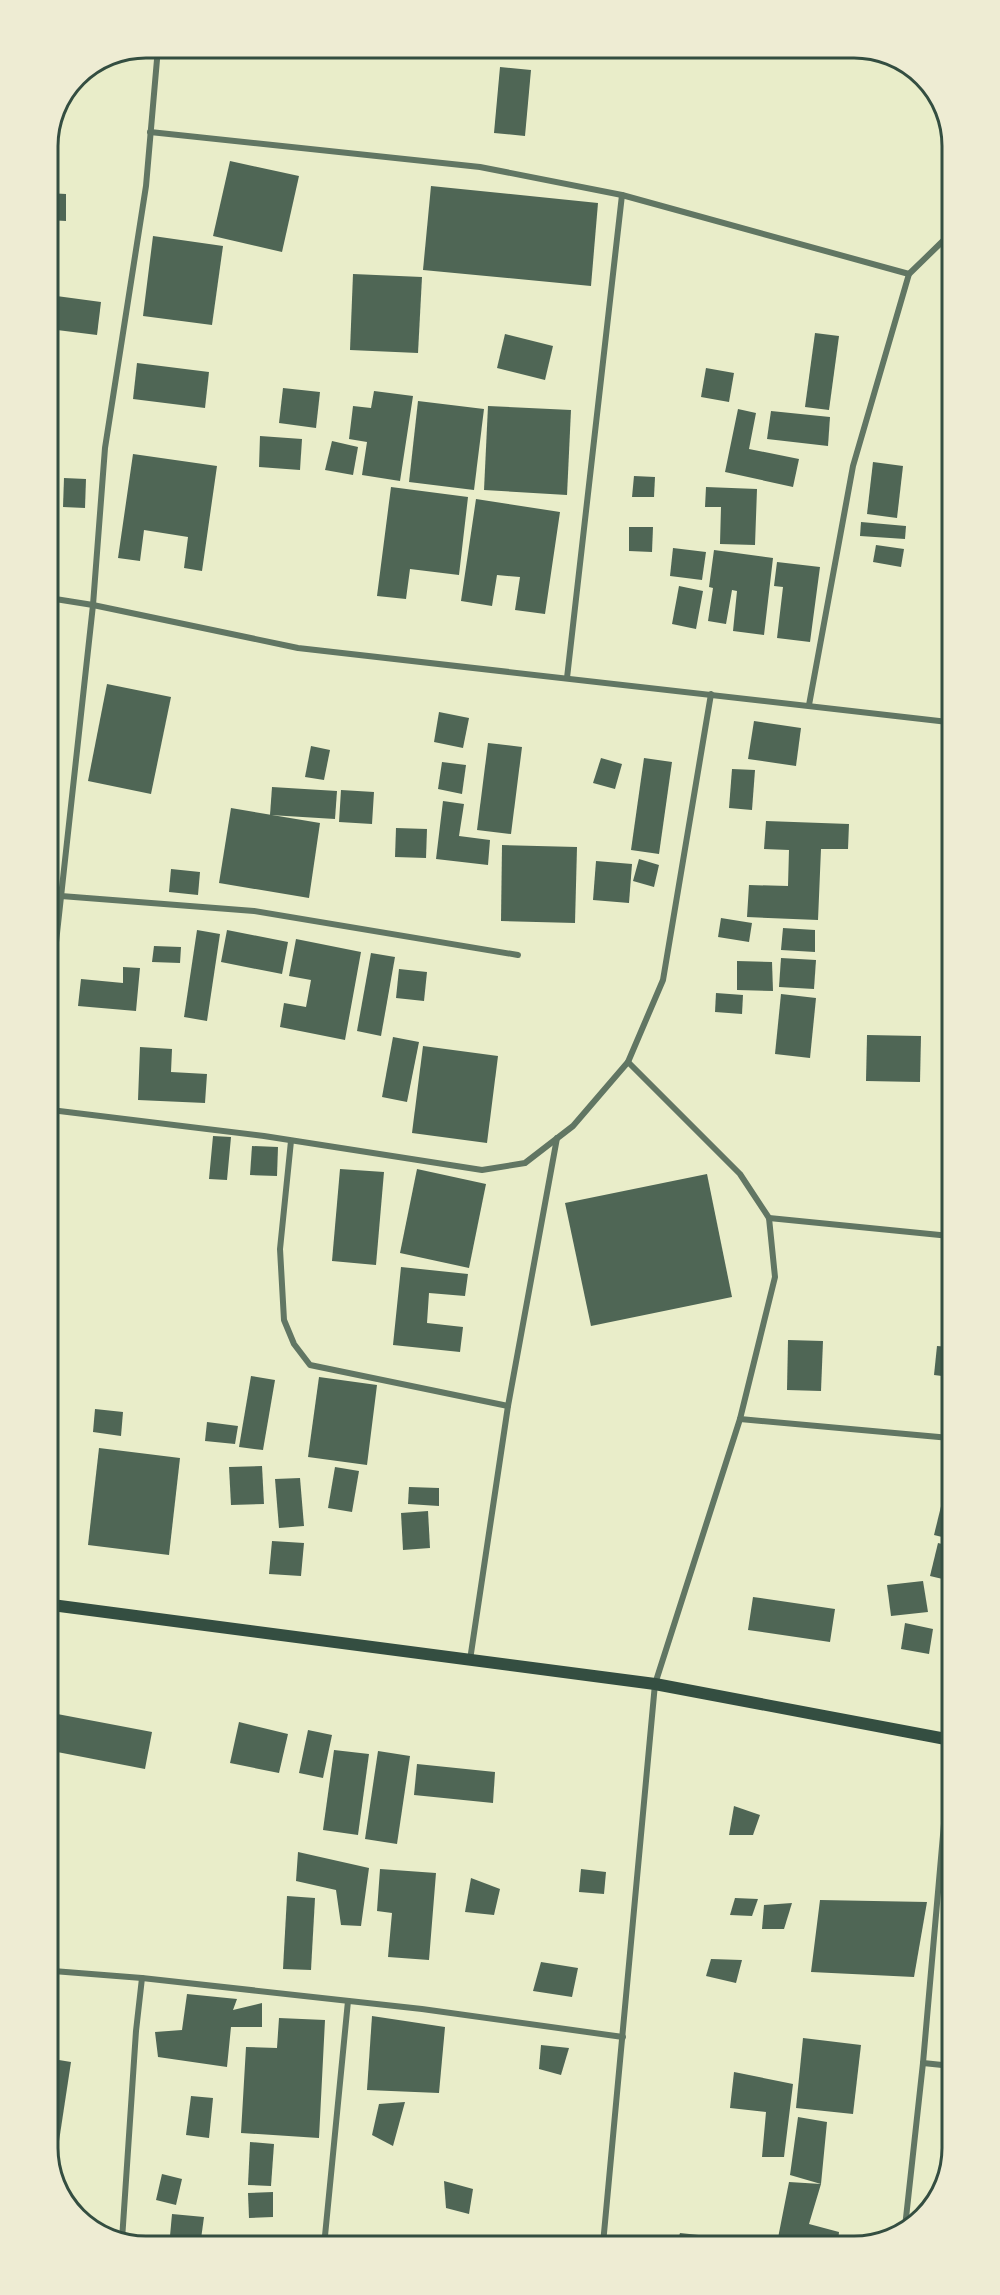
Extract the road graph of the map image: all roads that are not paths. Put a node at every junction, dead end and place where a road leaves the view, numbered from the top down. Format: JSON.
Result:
{"nodes":[{"id":1,"x":157,"y":59,"type":"edge"},
{"id":2,"x":150,"y":132,"type":"junction"},
{"id":3,"x":622,"y":195,"type":"junction"},
{"id":4,"x":942,"y":245,"type":"edge"},
{"id":5,"x":909,"y":274,"type":"junction"},
{"id":6,"x":59,"y":600,"type":"edge"},
{"id":7,"x":93,"y":605,"type":"junction"},
{"id":8,"x":567,"y":678,"type":"junction"},
{"id":9,"x":711,"y":694,"type":"junction"},
{"id":10,"x":809,"y":705,"type":"junction"},
{"id":11,"x":942,"y":721,"type":"edge"},
{"id":12,"x":61,"y":896,"type":"junction"},
{"id":13,"x":59,"y":914,"type":"edge"},
{"id":14,"x":518,"y":955,"type":"dead end"},
{"id":15,"x":628,"y":1062,"type":"junction"},
{"id":16,"x":59,"y":1111,"type":"edge"},
{"id":17,"x":557,"y":1138,"type":"junction"},
{"id":18,"x":291,"y":1141,"type":"junction"},
{"id":19,"x":769,"y":1218,"type":"junction"},
{"id":20,"x":942,"y":1235,"type":"edge"},
{"id":21,"x":508,"y":1406,"type":"junction"},
{"id":22,"x":740,"y":1419,"type":"junction"},
{"id":23,"x":942,"y":1437,"type":"edge"},
{"id":24,"x":59,"y":1606,"type":"edge"},
{"id":25,"x":470,"y":1660,"type":"junction"},
{"id":26,"x":655,"y":1684,"type":"junction"},
{"id":27,"x":942,"y":1740,"type":"edge"},
{"id":28,"x":942,"y":1845,"type":"edge"},
{"id":29,"x":59,"y":1971,"type":"edge"},
{"id":30,"x":142,"y":1978,"type":"junction"},
{"id":31,"x":348,"y":2001,"type":"junction"},
{"id":32,"x":623,"y":2037,"type":"junction"},
{"id":33,"x":923,"y":2063,"type":"junction"},
{"id":34,"x":942,"y":2065,"type":"edge"},
{"id":35,"x":906,"y":2219,"type":"edge"},
{"id":36,"x":122,"y":2233,"type":"edge"},
{"id":37,"x":325,"y":2236,"type":"edge"},
{"id":38,"x":604,"y":2236,"type":"edge"}],
"edges":[{"from":1,"to":2,"type":"street"},
{"from":2,"to":3,"type":"street"},
{"from":2,"to":7,"type":"street"},
{"from":3,"to":5,"type":"street"},
{"from":3,"to":8,"type":"street"},
{"from":4,"to":5,"type":"street"},
{"from":5,"to":10,"type":"street"},
{"from":6,"to":7,"type":"street"},
{"from":7,"to":8,"type":"street"},
{"from":7,"to":12,"type":"street"},
{"from":8,"to":9,"type":"street"},
{"from":9,"to":10,"type":"street"},
{"from":9,"to":15,"type":"street"},
{"from":10,"to":11,"type":"street"},
{"from":12,"to":13,"type":"street"},
{"from":12,"to":14,"type":"street"},
{"from":15,"to":17,"type":"street"},
{"from":15,"to":19,"type":"street"},
{"from":16,"to":18,"type":"street"},
{"from":17,"to":18,"type":"street"},
{"from":17,"to":21,"type":"street"},
{"from":18,"to":21,"type":"street"},
{"from":19,"to":20,"type":"street"},
{"from":19,"to":22,"type":"street"},
{"from":21,"to":25,"type":"street"},
{"from":22,"to":23,"type":"street"},
{"from":22,"to":26,"type":"street"},
{"from":24,"to":25,"type":"main road"},
{"from":25,"to":26,"type":"main road"},
{"from":26,"to":27,"type":"main road"},
{"from":26,"to":32,"type":"street"},
{"from":28,"to":33,"type":"street"},
{"from":29,"to":30,"type":"street"},
{"from":30,"to":31,"type":"street"},
{"from":30,"to":36,"type":"street"},
{"from":31,"to":32,"type":"street"},
{"from":31,"to":37,"type":"street"},
{"from":32,"to":38,"type":"street"},
{"from":33,"to":34,"type":"street"},
{"from":33,"to":35,"type":"street"}]}
